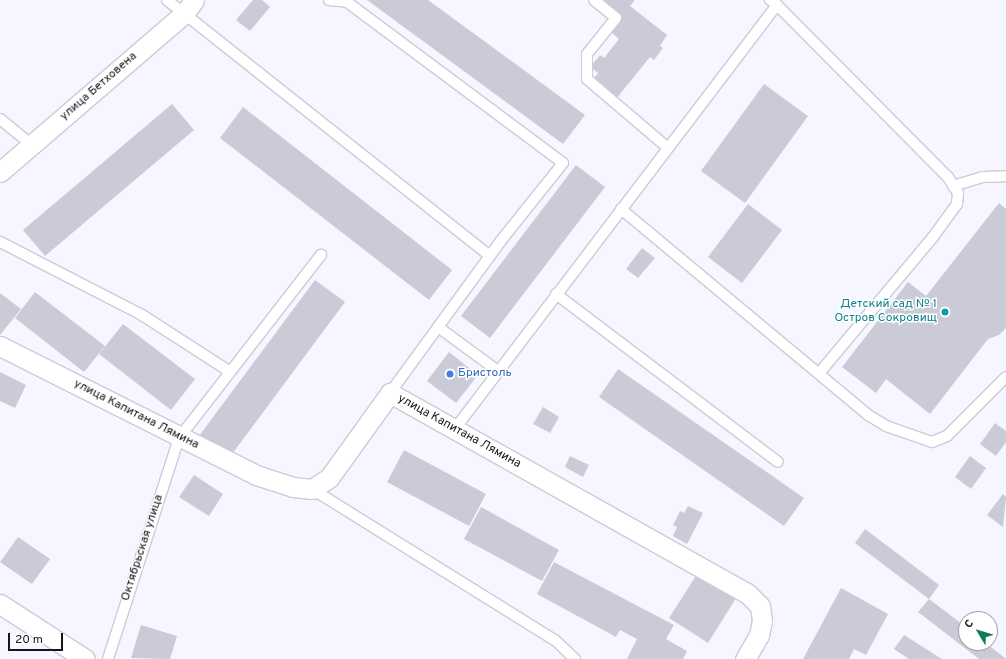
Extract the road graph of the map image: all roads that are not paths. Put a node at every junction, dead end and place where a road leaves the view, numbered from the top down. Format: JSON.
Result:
{"nodes":[{"id":1,"x":167,"y":0,"type":"edge"},
{"id":2,"x":329,"y":0,"type":"edge"},
{"id":3,"x":594,"y":0,"type":"edge"},
{"id":4,"x":773,"y":3,"type":"edge"},
{"id":5,"x":189,"y":7,"type":"edge"},
{"id":6,"x":0,"y":119,"type":"edge"},
{"id":7,"x":32,"y":145,"type":"junction"},
{"id":8,"x":668,"y":148,"type":"junction"},
{"id":9,"x":0,"y":172,"type":"edge"},
{"id":10,"x":1006,"y":176,"type":"edge"},
{"id":11,"x":953,"y":186,"type":"junction"},
{"id":12,"x":620,"y":209,"type":"junction"},
{"id":13,"x":0,"y":242,"type":"edge"},
{"id":14,"x":321,"y":255,"type":"dead end"},
{"id":15,"x":490,"y":256,"type":"junction"},
{"id":16,"x":556,"y":294,"type":"junction"},
{"id":17,"x":438,"y":327,"type":"junction"},
{"id":18,"x":0,"y":346,"type":"edge"},
{"id":19,"x":229,"y":371,"type":"junction"},
{"id":20,"x":498,"y":371,"type":"junction"},
{"id":21,"x":820,"y":372,"type":"junction"},
{"id":22,"x":1006,"y":377,"type":"edge"},
{"id":23,"x":390,"y":394,"type":"junction"},
{"id":24,"x":454,"y":430,"type":"junction"},
{"id":25,"x":179,"y":438,"type":"junction"},
{"id":26,"x":778,"y":462,"type":"dead end"},
{"id":27,"x":312,"y":489,"type":"junction"},
{"id":28,"x":0,"y":604,"type":"edge"},
{"id":29,"x":85,"y":659,"type":"edge"},
{"id":30,"x":108,"y":659,"type":"edge"},
{"id":31,"x":575,"y":659,"type":"edge"},
{"id":32,"x":746,"y":659,"type":"edge"}],
"edges":[{"from":1,"to":5,"type":"lane"},
{"from":2,"to":15,"type":"lane"},
{"from":3,"to":8,"type":"lane"},
{"from":4,"to":8,"type":"lane"},
{"from":4,"to":11,"type":"lane"},
{"from":5,"to":7,"type":"street","name":"улица Бетховена"},
{"from":5,"to":15,"type":"lane"},
{"from":6,"to":7,"type":"lane"},
{"from":7,"to":9,"type":"street","name":"улица Бетховена"},
{"from":8,"to":12,"type":"lane"},
{"from":10,"to":11,"type":"lane"},
{"from":11,"to":21,"type":"lane"},
{"from":12,"to":16,"type":"lane"},
{"from":12,"to":21,"type":"lane"},
{"from":13,"to":19,"type":"lane"},
{"from":14,"to":19,"type":"lane","name":"Октябрьская улица"},
{"from":15,"to":17,"type":"lane"},
{"from":16,"to":20,"type":"lane"},
{"from":16,"to":26,"type":"lane"},
{"from":17,"to":20,"type":"lane"},
{"from":17,"to":23,"type":"lane"},
{"from":18,"to":25,"type":"street","name":"улица Капитана Лямина"},
{"from":19,"to":25,"type":"lane","name":"Октябрьская улица"},
{"from":20,"to":24,"type":"lane"},
{"from":21,"to":22,"type":"lane"},
{"from":23,"to":24,"type":"street","name":"улица Капитана Лямина"},
{"from":23,"to":27,"type":"street","name":"улица Капитана Лямина"},
{"from":24,"to":32,"type":"street","name":"улица Капитана Лямина"},
{"from":25,"to":27,"type":"street","name":"улица Капитана Лямина"},
{"from":25,"to":30,"type":"lane","name":"Октябрьская улица"},
{"from":27,"to":31,"type":"lane"},
{"from":28,"to":29,"type":"street"}]}
